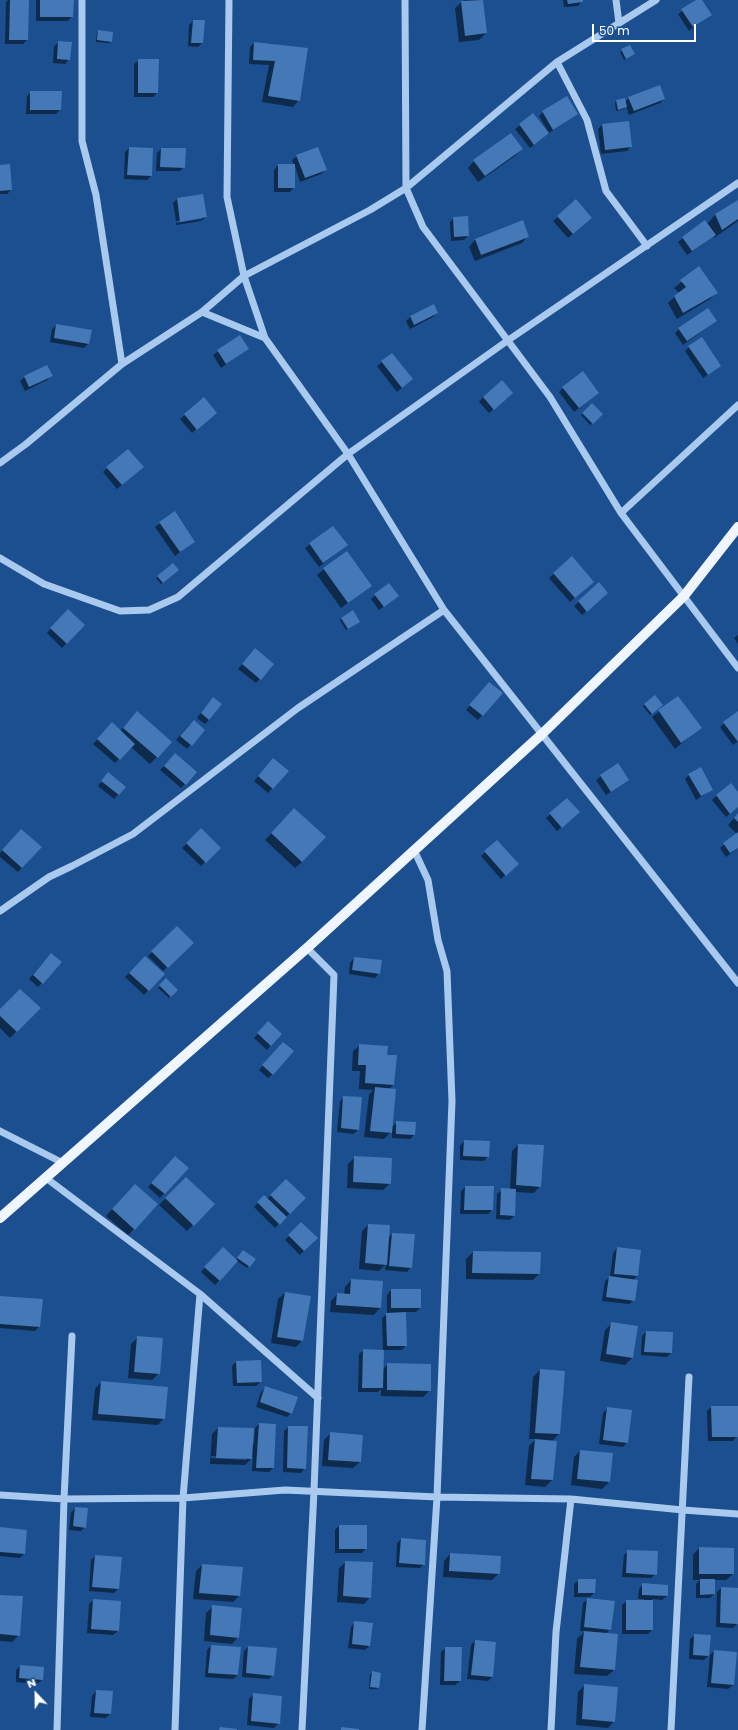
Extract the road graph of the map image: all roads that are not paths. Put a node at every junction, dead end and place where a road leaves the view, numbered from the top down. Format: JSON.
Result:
{"nodes":[{"id":1,"x":82,"y":0,"type":"edge"},
{"id":2,"x":229,"y":0,"type":"edge"},
{"id":3,"x":404,"y":0,"type":"edge"},
{"id":4,"x":616,"y":0,"type":"edge"},
{"id":5,"x":656,"y":0,"type":"edge"},
{"id":6,"x":619,"y":23,"type":"junction"},
{"id":7,"x":557,"y":62,"type":"junction"},
{"id":8,"x":738,"y":183,"type":"edge"},
{"id":9,"x":406,"y":188,"type":"junction"},
{"id":10,"x":647,"y":246,"type":"junction"},
{"id":11,"x":244,"y":276,"type":"junction"},
{"id":12,"x":202,"y":312,"type":"junction"},
{"id":13,"x":265,"y":338,"type":"junction"},
{"id":14,"x":507,"y":341,"type":"junction"},
{"id":15,"x":122,"y":364,"type":"junction"},
{"id":16,"x":738,"y":405,"type":"edge"},
{"id":17,"x":348,"y":454,"type":"junction"},
{"id":18,"x":0,"y":463,"type":"edge"},
{"id":19,"x":622,"y":513,"type":"junction"},
{"id":20,"x":738,"y":527,"type":"edge"},
{"id":21,"x":0,"y":558,"type":"edge"},
{"id":22,"x":684,"y":596,"type":"junction"},
{"id":23,"x":444,"y":610,"type":"junction"},
{"id":24,"x":738,"y":668,"type":"edge"},
{"id":25,"x":542,"y":734,"type":"junction"},
{"id":26,"x":414,"y":850,"type":"junction"},
{"id":27,"x":0,"y":911,"type":"edge"},
{"id":28,"x":307,"y":948,"type":"junction"},
{"id":29,"x":738,"y":983,"type":"edge"},
{"id":30,"x":0,"y":1131,"type":"edge"},
{"id":31,"x":63,"y":1163,"type":"junction"},
{"id":32,"x":46,"y":1178,"type":"junction"},
{"id":33,"x":0,"y":1218,"type":"edge"},
{"id":34,"x":200,"y":1294,"type":"junction"},
{"id":35,"x":72,"y":1336,"type":"dead end"},
{"id":36,"x":689,"y":1377,"type":"dead end"},
{"id":37,"x":318,"y":1398,"type":"junction"},
{"id":38,"x":314,"y":1491,"type":"junction"},
{"id":39,"x":0,"y":1495,"type":"edge"},
{"id":40,"x":436,"y":1497,"type":"junction"},
{"id":41,"x":183,"y":1498,"type":"junction"},
{"id":42,"x":64,"y":1499,"type":"junction"},
{"id":43,"x":570,"y":1499,"type":"junction"},
{"id":44,"x":683,"y":1510,"type":"junction"},
{"id":45,"x":738,"y":1514,"type":"edge"},
{"id":46,"x":57,"y":1730,"type":"edge"},
{"id":47,"x":175,"y":1730,"type":"edge"},
{"id":48,"x":302,"y":1730,"type":"edge"},
{"id":49,"x":422,"y":1730,"type":"edge"},
{"id":50,"x":551,"y":1730,"type":"edge"},
{"id":51,"x":671,"y":1730,"type":"edge"}],
"edges":[{"from":1,"to":15,"type":"street"},
{"from":2,"to":11,"type":"street"},
{"from":3,"to":9,"type":"street"},
{"from":4,"to":6,"type":"street"},
{"from":5,"to":6,"type":"street"},
{"from":6,"to":7,"type":"street"},
{"from":7,"to":9,"type":"street"},
{"from":7,"to":10,"type":"street"},
{"from":8,"to":10,"type":"street"},
{"from":9,"to":11,"type":"street"},
{"from":9,"to":14,"type":"street"},
{"from":10,"to":14,"type":"street"},
{"from":11,"to":12,"type":"street"},
{"from":11,"to":13,"type":"street"},
{"from":12,"to":13,"type":"street"},
{"from":12,"to":15,"type":"street"},
{"from":13,"to":17,"type":"street"},
{"from":14,"to":17,"type":"street"},
{"from":14,"to":19,"type":"street"},
{"from":15,"to":18,"type":"street"},
{"from":16,"to":19,"type":"street"},
{"from":17,"to":21,"type":"street"},
{"from":17,"to":23,"type":"street"},
{"from":19,"to":22,"type":"street"},
{"from":20,"to":22,"type":"main road"},
{"from":22,"to":24,"type":"street"},
{"from":22,"to":25,"type":"main road"},
{"from":23,"to":25,"type":"street"},
{"from":23,"to":27,"type":"street"},
{"from":25,"to":26,"type":"main road"},
{"from":25,"to":29,"type":"street"},
{"from":26,"to":28,"type":"main road"},
{"from":26,"to":40,"type":"street"},
{"from":28,"to":31,"type":"main road"},
{"from":28,"to":37,"type":"street"},
{"from":30,"to":31,"type":"street"},
{"from":31,"to":32,"type":"main road"},
{"from":32,"to":33,"type":"main road"},
{"from":32,"to":34,"type":"street"},
{"from":34,"to":37,"type":"street"},
{"from":34,"to":41,"type":"street"},
{"from":35,"to":42,"type":"street"},
{"from":36,"to":44,"type":"street"},
{"from":37,"to":38,"type":"street"},
{"from":38,"to":40,"type":"street"},
{"from":38,"to":41,"type":"street"},
{"from":38,"to":48,"type":"street"},
{"from":39,"to":42,"type":"street"},
{"from":40,"to":43,"type":"street"},
{"from":40,"to":49,"type":"street"},
{"from":41,"to":42,"type":"street"},
{"from":41,"to":47,"type":"street"},
{"from":42,"to":46,"type":"street"},
{"from":43,"to":44,"type":"street"},
{"from":43,"to":50,"type":"street"},
{"from":44,"to":45,"type":"street"},
{"from":44,"to":51,"type":"street"}]}
